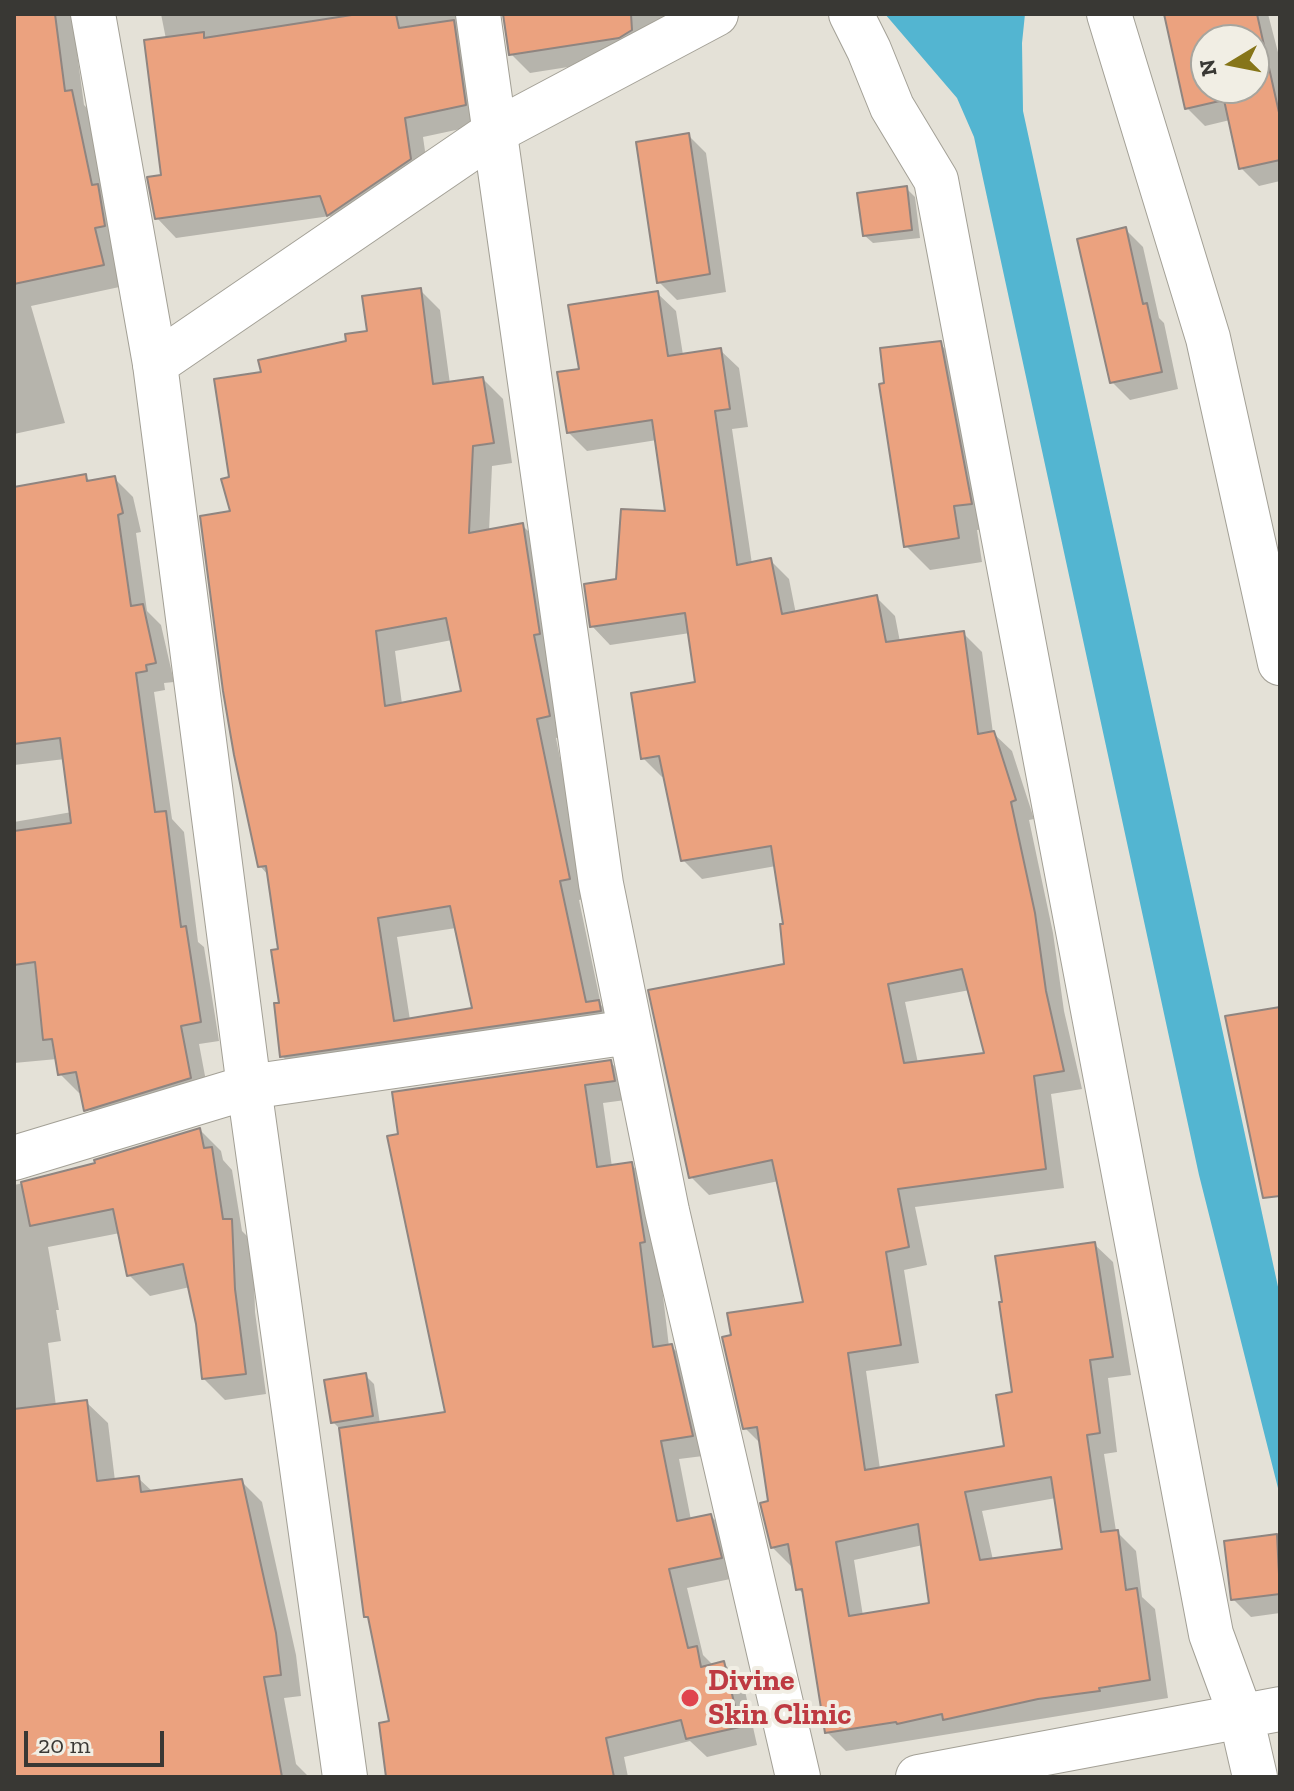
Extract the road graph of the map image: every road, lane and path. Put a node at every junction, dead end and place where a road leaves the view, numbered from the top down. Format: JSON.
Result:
{"nodes":[{"id":1,"x":93,"y":14,"type":"edge"},
{"id":2,"x":478,"y":14,"type":"edge"},
{"id":3,"x":716,"y":14,"type":"edge"},
{"id":4,"x":851,"y":14,"type":"edge"},
{"id":5,"x":1109,"y":14,"type":"edge"},
{"id":6,"x":496,"y":131,"type":"junction"},
{"id":7,"x":155,"y":364,"type":"junction"},
{"id":8,"x":1280,"y":663,"type":"edge"},
{"id":9,"x":630,"y":1032,"type":"junction"},
{"id":10,"x":249,"y":1087,"type":"junction"},
{"id":11,"x":14,"y":1158,"type":"edge"},
{"id":12,"x":1260,"y":1713,"type":"edge"},
{"id":13,"x":946,"y":1774,"type":"edge"},
{"id":14,"x":345,"y":1777,"type":"edge"},
{"id":15,"x":798,"y":1777,"type":"edge"},
{"id":16,"x":1255,"y":1777,"type":"edge"}],
"edges":[{"from":1,"to":7,"type":"street"},
{"from":2,"to":6,"type":"street"},
{"from":3,"to":6,"type":"street"},
{"from":4,"to":12,"type":"street"},
{"from":5,"to":8,"type":"street"},
{"from":6,"to":7,"type":"street"},
{"from":6,"to":9,"type":"street"},
{"from":7,"to":10,"type":"street"},
{"from":9,"to":10,"type":"street"},
{"from":9,"to":15,"type":"street"},
{"from":10,"to":11,"type":"street"},
{"from":10,"to":14,"type":"street"},
{"from":12,"to":13,"type":"street"},
{"from":12,"to":16,"type":"street"}]}
